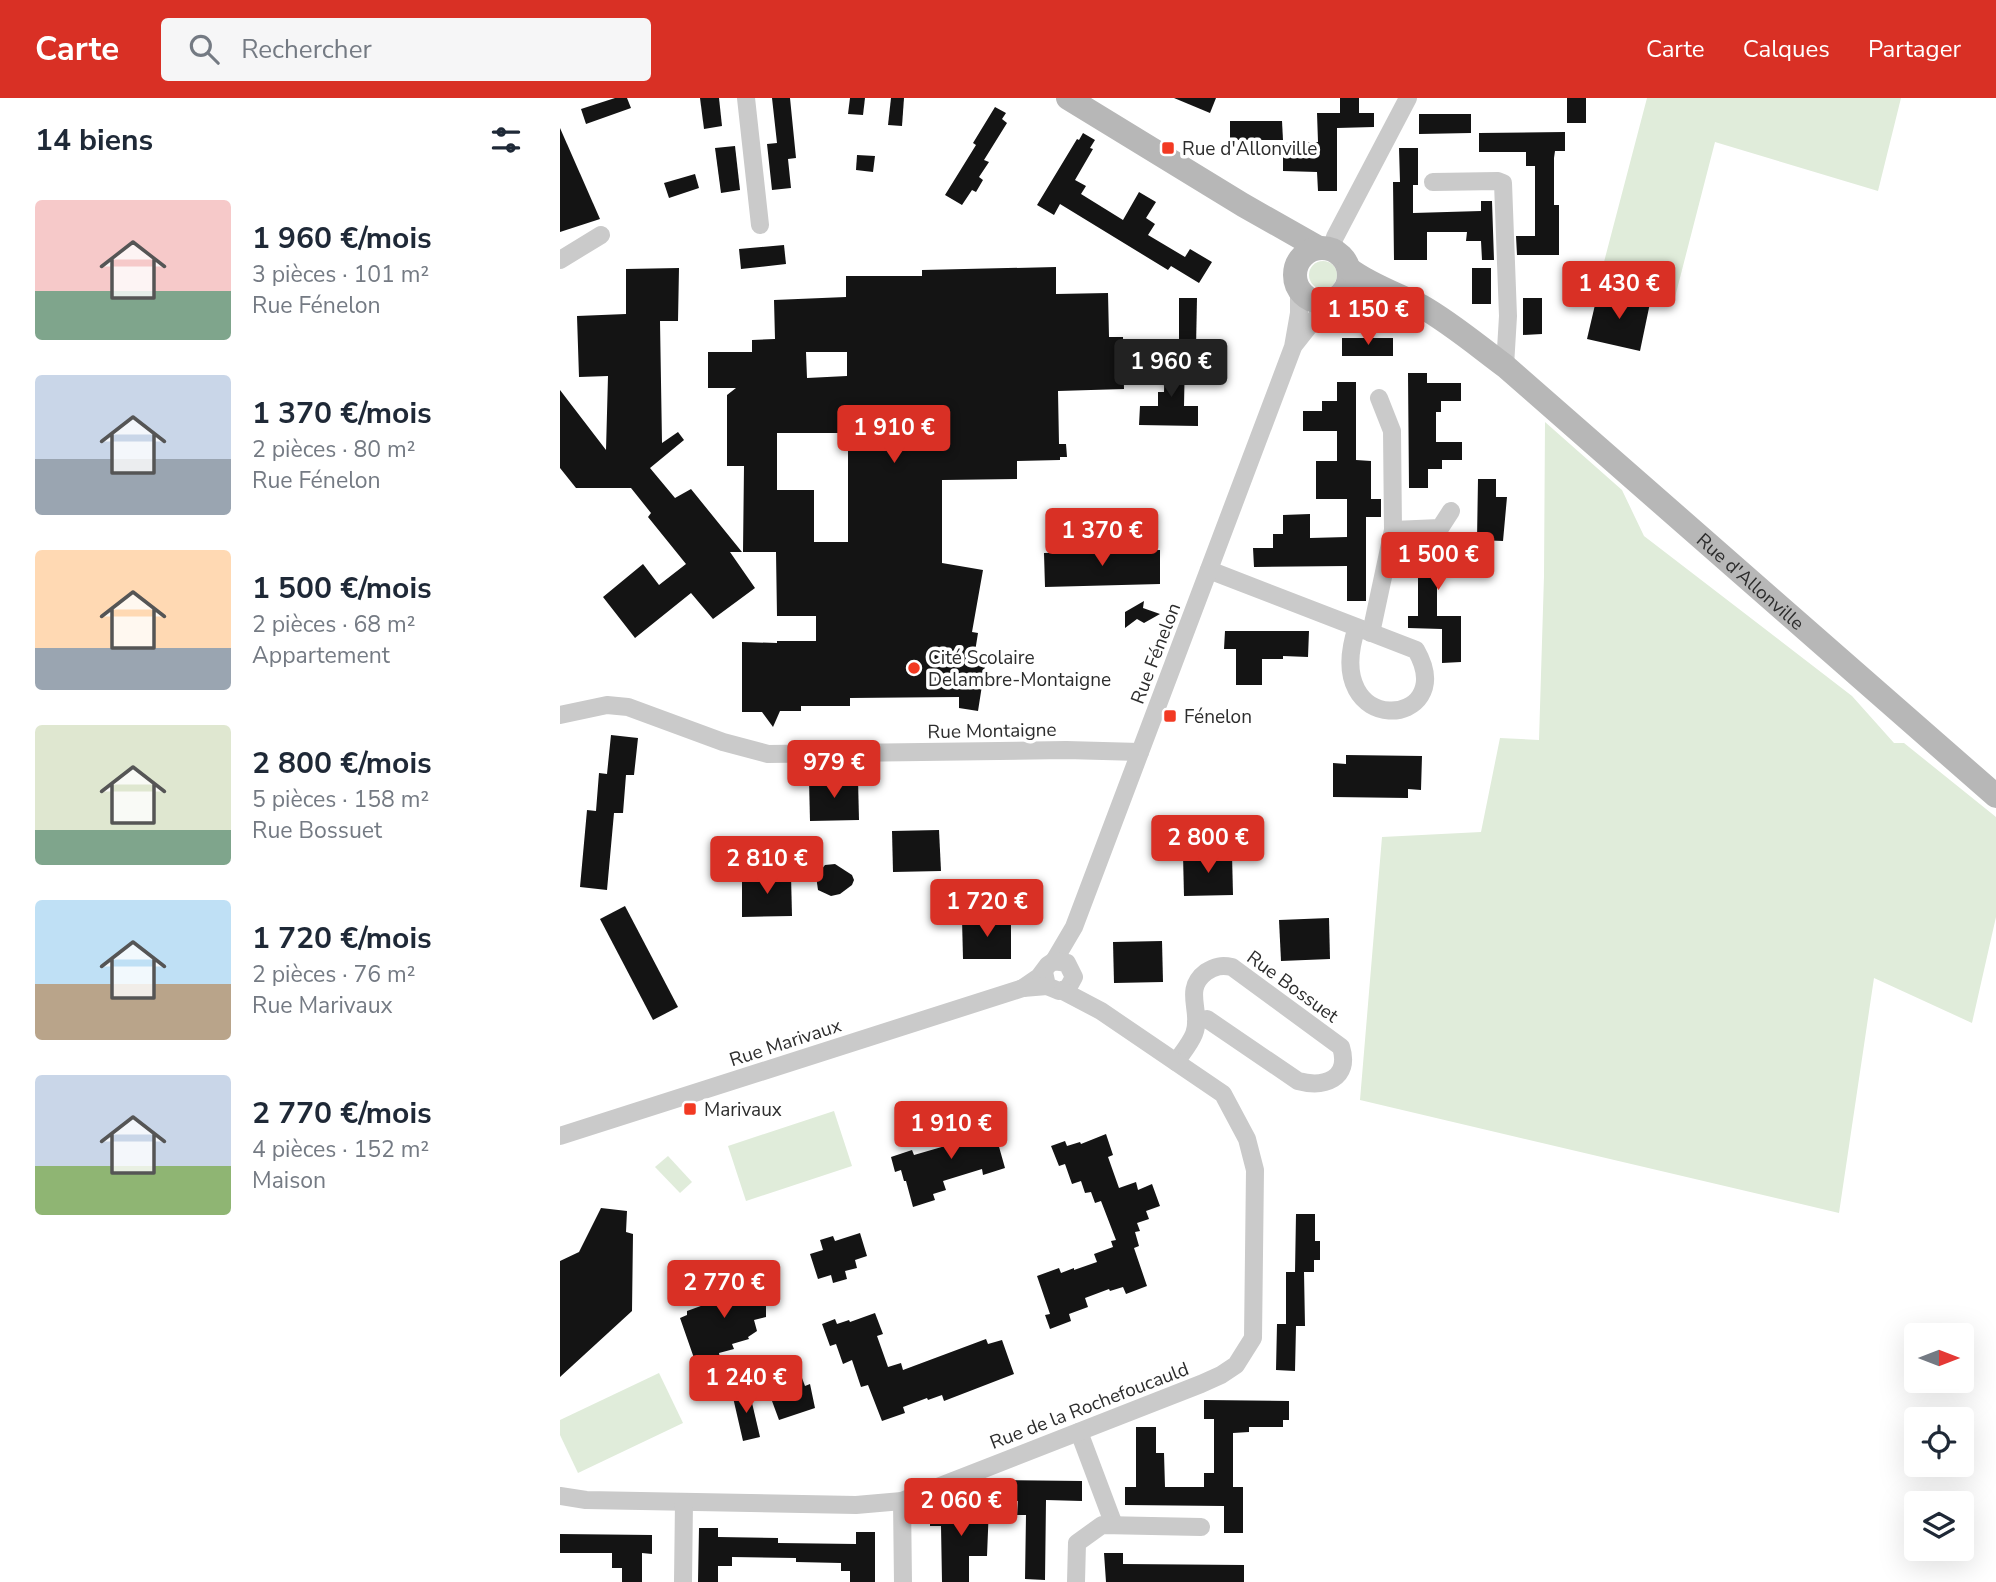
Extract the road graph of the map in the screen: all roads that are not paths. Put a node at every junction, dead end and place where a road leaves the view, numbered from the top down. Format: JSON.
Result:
{"nodes":[{"id":1,"x":746,"y":98,"type":"edge"},
{"id":2,"x":1068,"y":98,"type":"edge"},
{"id":3,"x":1408,"y":98,"type":"edge"},
{"id":4,"x":1433,"y":182,"type":"dead end"},
{"id":5,"x":1243,"y":205,"type":"junction"},
{"id":6,"x":760,"y":225,"type":"dead end"},
{"id":7,"x":601,"y":235,"type":"dead end"},
{"id":8,"x":1324,"y":248,"type":"junction"},
{"id":9,"x":560,"y":260,"type":"edge"},
{"id":10,"x":1349,"y":268,"type":"junction"},
{"id":11,"x":1297,"y":278,"type":"junction"},
{"id":12,"x":1393,"y":295,"type":"junction"},
{"id":13,"x":1335,"y":298,"type":"junction"},
{"id":14,"x":1293,"y":347,"type":"junction"},
{"id":15,"x":1505,"y":366,"type":"junction"},
{"id":16,"x":1379,"y":398,"type":"dead end"},
{"id":17,"x":1451,"y":511,"type":"dead end"},
{"id":18,"x":1393,"y":530,"type":"junction"},
{"id":19,"x":1209,"y":570,"type":"junction"},
{"id":20,"x":1364,"y":630,"type":"junction"},
{"id":21,"x":560,"y":715,"type":"edge"},
{"id":22,"x":1140,"y":752,"type":"junction"},
{"id":23,"x":1996,"y":796,"type":"edge"},
{"id":24,"x":1058,"y":975,"type":"junction"},
{"id":25,"x":1196,"y":1021,"type":"junction"},
{"id":26,"x":1176,"y":1062,"type":"junction"},
{"id":27,"x":560,"y":1136,"type":"edge"},
{"id":28,"x":1079,"y":1432,"type":"junction"},
{"id":29,"x":560,"y":1496,"type":"edge"},
{"id":30,"x":902,"y":1501,"type":"junction"},
{"id":31,"x":684,"y":1502,"type":"junction"},
{"id":32,"x":1114,"y":1525,"type":"junction"},
{"id":33,"x":1201,"y":1527,"type":"dead end"},
{"id":34,"x":683,"y":1582,"type":"edge"},
{"id":35,"x":903,"y":1582,"type":"edge"},
{"id":36,"x":1076,"y":1582,"type":"edge"}],
"edges":[{"from":1,"to":6,"type":"street"},
{"from":2,"to":5,"type":"main road"},
{"from":3,"to":8,"type":"street"},
{"from":4,"to":15,"type":"street"},
{"from":5,"to":8,"type":"main road"},
{"from":5,"to":11,"type":"main road"},
{"from":7,"to":9,"type":"street"},
{"from":8,"to":10,"type":"main road"},
{"from":8,"to":11,"type":"main road"},
{"from":10,"to":12,"type":"main road","name":"Rue d'Allonville"},
{"from":10,"to":13,"type":"main road"},
{"from":11,"to":13,"type":"main road"},
{"from":11,"to":14,"type":"street","name":"Rue Fénelon"},
{"from":12,"to":13,"type":"main road","name":"Rue d'Allonville"},
{"from":12,"to":15,"type":"main road","name":"Rue d'Allonville"},
{"from":13,"to":14,"type":"street","name":"Rue Fénelon"},
{"from":14,"to":19,"type":"street","name":"Rue Fénelon"},
{"from":15,"to":23,"type":"main road","name":"Rue d'Allonville"},
{"from":16,"to":18,"type":"street"},
{"from":17,"to":18,"type":"street"},
{"from":18,"to":20,"type":"street"},
{"from":19,"to":20,"type":"street"},
{"from":19,"to":22,"type":"street","name":"Rue Fénelon"},
{"from":20,"to":20,"type":"street"},
{"from":21,"to":22,"type":"street","name":"Rue Montaigne"},
{"from":22,"to":24,"type":"street","name":"Rue Fénelon"},
{"from":24,"to":26,"type":"street","name":"Rue de la Rochefoucauld"},
{"from":24,"to":27,"type":"street","name":"Rue Marivaux"},
{"from":25,"to":25,"type":"street","name":"Rue Bossuet"},
{"from":25,"to":26,"type":"street","name":"Rue Bossuet"},
{"from":26,"to":28,"type":"street","name":"Rue de la Rochefoucauld"},
{"from":28,"to":30,"type":"street","name":"Rue de la Rochefoucauld"},
{"from":28,"to":32,"type":"street"},
{"from":29,"to":31,"type":"street","name":"Rue de la Rochefoucauld"},
{"from":30,"to":31,"type":"street","name":"Rue de la Rochefoucauld"},
{"from":30,"to":35,"type":"street"},
{"from":31,"to":34,"type":"street"},
{"from":32,"to":33,"type":"street"},
{"from":32,"to":36,"type":"street"}]}
